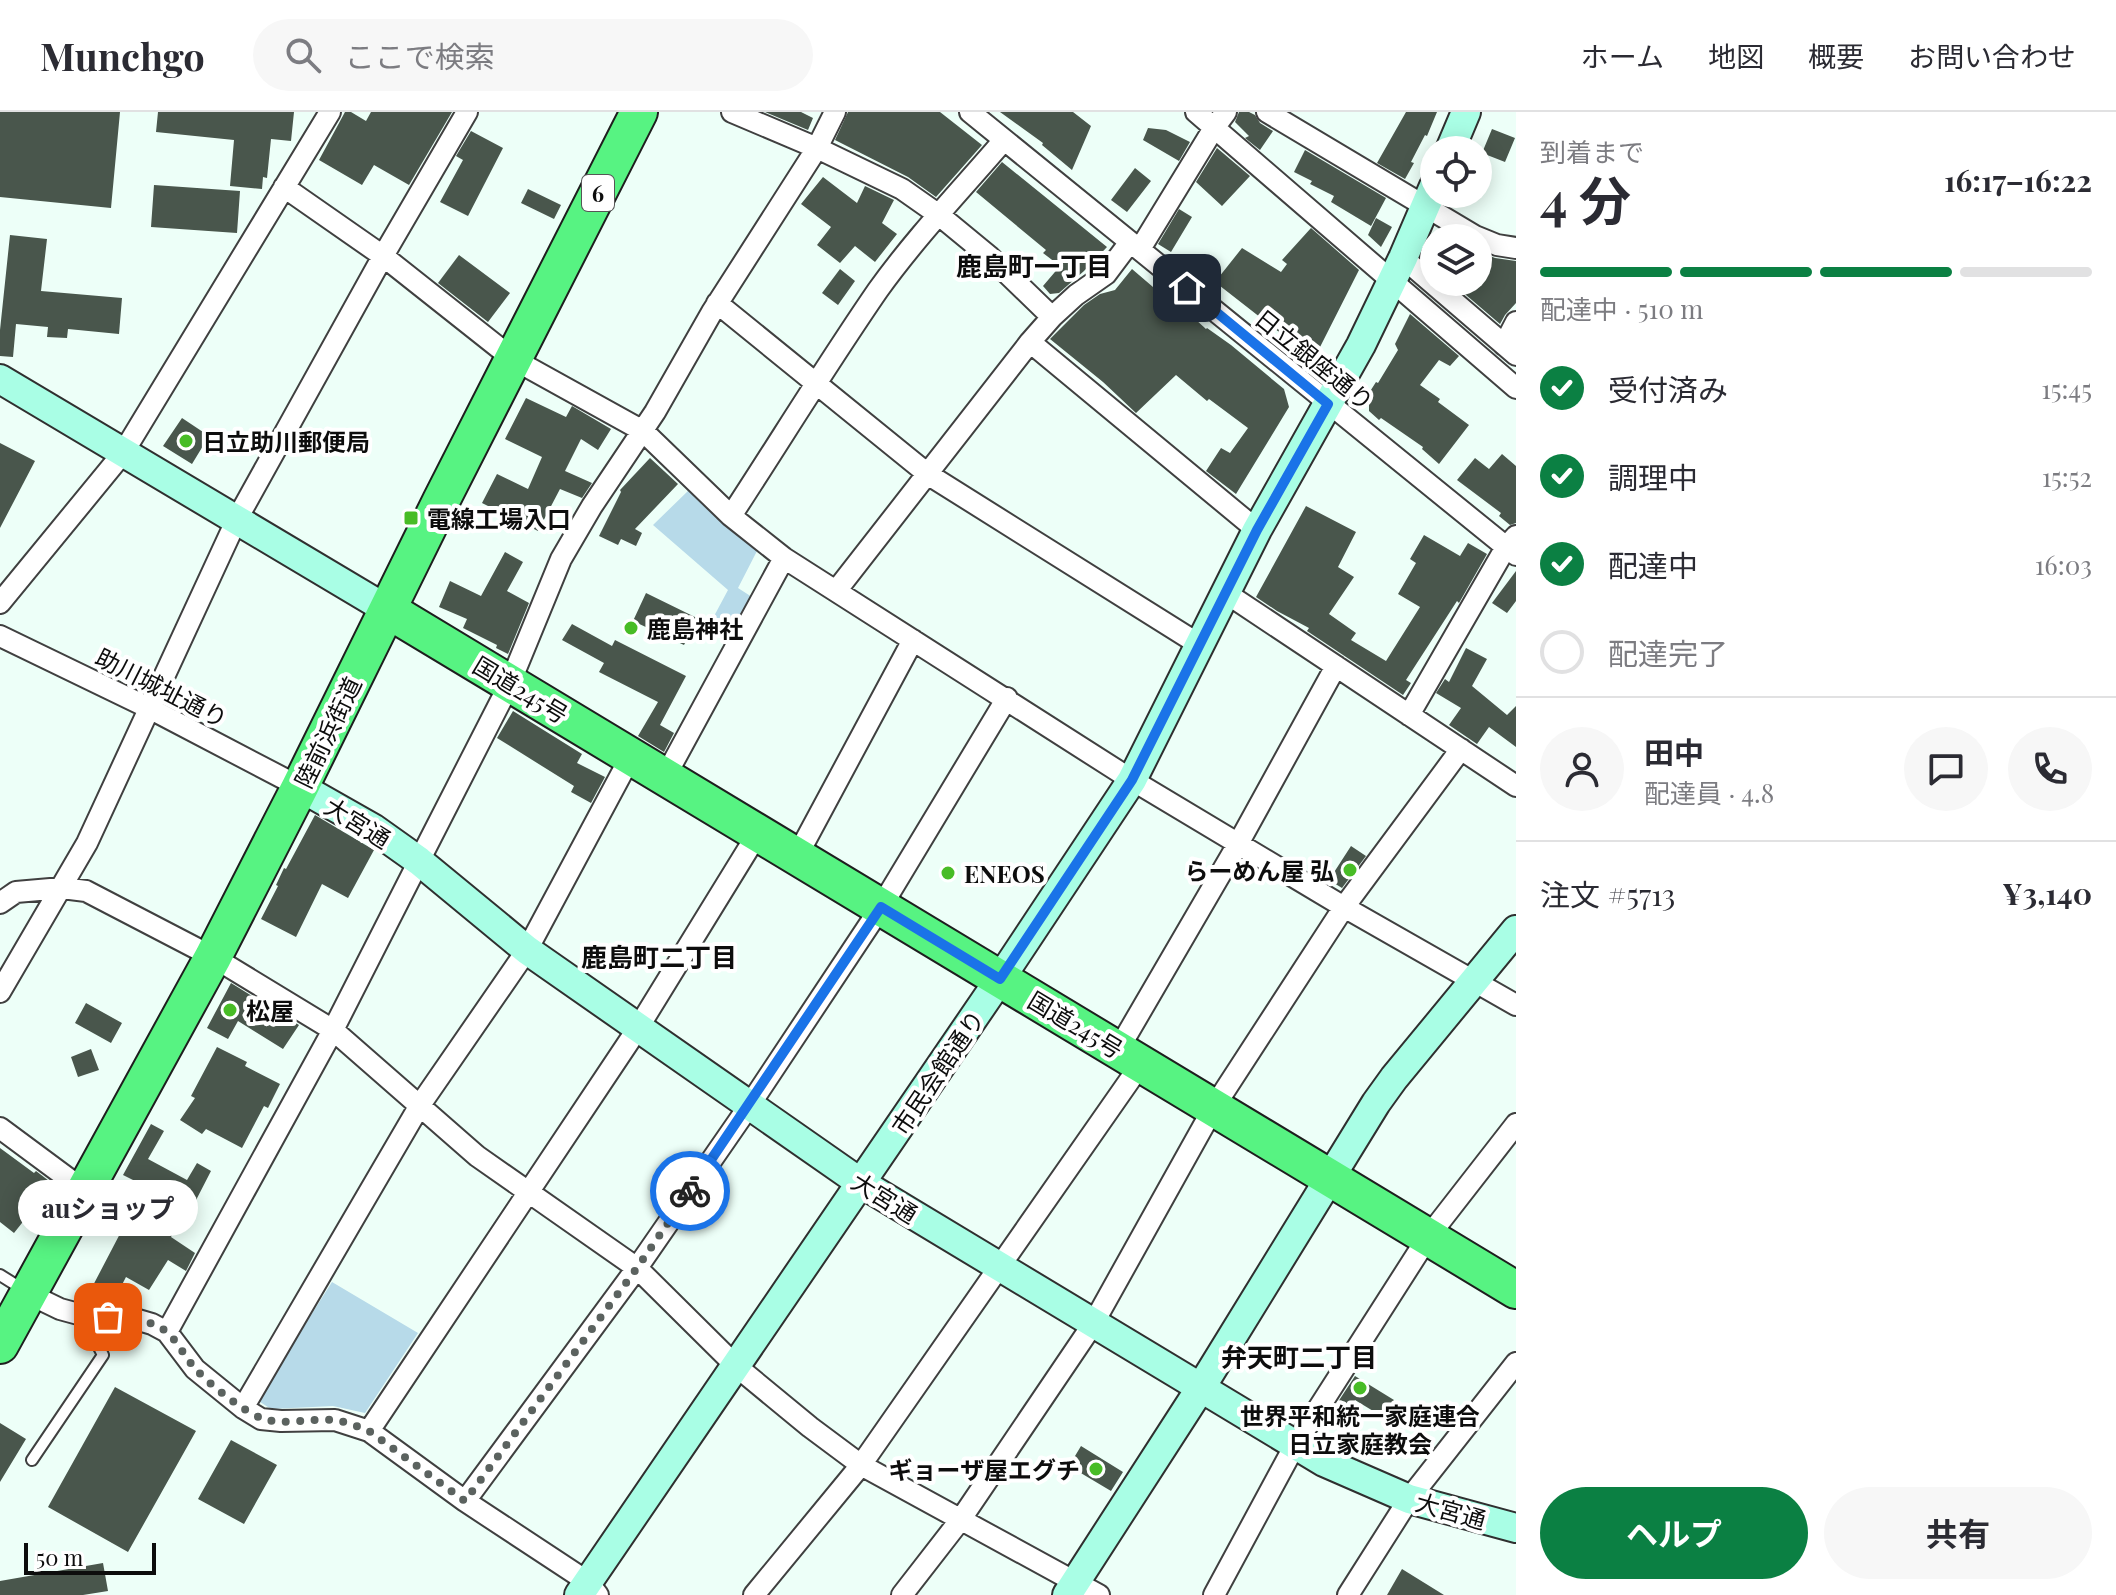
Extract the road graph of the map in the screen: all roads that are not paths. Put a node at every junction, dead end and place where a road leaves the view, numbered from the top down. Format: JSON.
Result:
{"nodes":[{"id":1,"x":330,"y":112,"type":"edge"},
{"id":2,"x":467,"y":112,"type":"edge"},
{"id":3,"x":639,"y":112,"type":"edge"},
{"id":4,"x":732,"y":112,"type":"edge"},
{"id":5,"x":835,"y":112,"type":"edge"},
{"id":6,"x":970,"y":112,"type":"edge"},
{"id":7,"x":1196,"y":112,"type":"edge"},
{"id":8,"x":1267,"y":112,"type":"edge"},
{"id":9,"x":1466,"y":112,"type":"edge"},
{"id":10,"x":1220,"y":120,"type":"edge"},
{"id":11,"x":1456,"y":136,"type":"edge"},
{"id":12,"x":1004,"y":140,"type":"junction"},
{"id":13,"x":817,"y":148,"type":"junction"},
{"id":14,"x":284,"y":187,"type":"junction"},
{"id":15,"x":1420,"y":190,"type":"edge"},
{"id":16,"x":1424,"y":208,"type":"edge"},
{"id":17,"x":1444,"y":208,"type":"edge"},
{"id":18,"x":939,"y":215,"type":"junction"},
{"id":19,"x":1135,"y":246,"type":"junction"},
{"id":20,"x":1516,"y":248,"type":"edge"},
{"id":21,"x":383,"y":256,"type":"junction"},
{"id":22,"x":1398,"y":270,"type":"junction"},
{"id":23,"x":717,"y":303,"type":"junction"},
{"id":24,"x":1052,"y":317,"type":"junction"},
{"id":25,"x":1516,"y":322,"type":"edge"},
{"id":26,"x":1030,"y":342,"type":"junction"},
{"id":27,"x":1510,"y":350,"type":"edge"},
{"id":28,"x":513,"y":359,"type":"junction"},
{"id":29,"x":0,"y":379,"type":"edge"},
{"id":30,"x":817,"y":382,"type":"junction"},
{"id":31,"x":1516,"y":388,"type":"edge"},
{"id":32,"x":1328,"y":404,"type":"junction"},
{"id":33,"x":643,"y":431,"type":"junction"},
{"id":34,"x":123,"y":453,"type":"junction"},
{"id":35,"x":929,"y":475,"type":"junction"},
{"id":36,"x":731,"y":516,"type":"junction"},
{"id":37,"x":237,"y":519,"type":"junction"},
{"id":38,"x":1257,"y":530,"type":"junction"},
{"id":39,"x":1513,"y":546,"type":"edge"},
{"id":40,"x":784,"y":558,"type":"junction"},
{"id":41,"x":836,"y":591,"type":"junction"},
{"id":42,"x":1226,"y":593,"type":"junction"},
{"id":43,"x":0,"y":603,"type":"edge"},
{"id":44,"x":388,"y":610,"type":"junction"},
{"id":45,"x":0,"y":636,"type":"edge"},
{"id":46,"x":913,"y":640,"type":"junction"},
{"id":47,"x":1200,"y":645,"type":"junction"},
{"id":48,"x":1336,"y":666,"type":"junction"},
{"id":49,"x":510,"y":683,"type":"junction"},
{"id":50,"x":1007,"y":698,"type":"junction"},
{"id":51,"x":149,"y":708,"type":"junction"},
{"id":52,"x":1409,"y":715,"type":"junction"},
{"id":53,"x":1461,"y":749,"type":"junction"},
{"id":54,"x":631,"y":756,"type":"junction"},
{"id":55,"x":665,"y":777,"type":"junction"},
{"id":56,"x":1132,"y":780,"type":"junction"},
{"id":57,"x":1516,"y":786,"type":"edge"},
{"id":58,"x":300,"y":787,"type":"junction"},
{"id":59,"x":758,"y":833,"type":"junction"},
{"id":60,"x":1238,"y":844,"type":"junction"},
{"id":61,"x":797,"y":856,"type":"junction"},
{"id":62,"x":419,"y":861,"type":"junction"},
{"id":63,"x":62,"y":888,"type":"junction"},
{"id":64,"x":0,"y":903,"type":"edge"},
{"id":65,"x":881,"y":907,"type":"junction"},
{"id":66,"x":1344,"y":907,"type":"junction"},
{"id":67,"x":1516,"y":930,"type":"edge"},
{"id":68,"x":527,"y":950,"type":"junction"},
{"id":69,"x":213,"y":957,"type":"junction"},
{"id":70,"x":1000,"y":979,"type":"junction"},
{"id":71,"x":1473,"y":981,"type":"junction"},
{"id":72,"x":0,"y":992,"type":"edge"},
{"id":73,"x":1516,"y":1005,"type":"edge"},
{"id":74,"x":638,"y":1028,"type":"junction"},
{"id":75,"x":333,"y":1030,"type":"junction"},
{"id":76,"x":1130,"y":1057,"type":"junction"},
{"id":77,"x":420,"y":1105,"type":"junction"},
{"id":78,"x":749,"y":1106,"type":"junction"},
{"id":79,"x":1214,"y":1107,"type":"junction"},
{"id":80,"x":1516,"y":1124,"type":"edge"},
{"id":81,"x":0,"y":1128,"type":"edge"},
{"id":82,"x":1330,"y":1177,"type":"junction"},
{"id":83,"x":861,"y":1183,"type":"junction"},
{"id":84,"x":85,"y":1191,"type":"junction"},
{"id":85,"x":529,"y":1192,"type":"junction"},
{"id":86,"x":1428,"y":1237,"type":"junction"},
{"id":87,"x":999,"y":1266,"type":"junction"},
{"id":88,"x":637,"y":1268,"type":"junction"},
{"id":89,"x":14,"y":1284,"type":"edge"},
{"id":90,"x":1516,"y":1290,"type":"edge"},
{"id":91,"x":82,"y":1315,"type":"junction"},
{"id":92,"x":1093,"y":1324,"type":"junction"},
{"id":93,"x":167,"y":1332,"type":"junction"},
{"id":94,"x":0,"y":1345,"type":"edge"},
{"id":95,"x":1516,"y":1363,"type":"edge"},
{"id":96,"x":736,"y":1366,"type":"junction"},
{"id":97,"x":1200,"y":1389,"type":"junction"},
{"id":98,"x":243,"y":1408,"type":"junction"},
{"id":99,"x":369,"y":1431,"type":"junction"},
{"id":100,"x":1295,"y":1445,"type":"junction"},
{"id":101,"x":32,"y":1460,"type":"dead end"},
{"id":102,"x":861,"y":1465,"type":"junction"},
{"id":103,"x":1409,"y":1499,"type":"junction"},
{"id":104,"x":465,"y":1501,"type":"junction"},
{"id":105,"x":961,"y":1519,"type":"junction"},
{"id":106,"x":1516,"y":1528,"type":"edge"},
{"id":107,"x":588,"y":1591,"type":"edge"},
{"id":108,"x":1081,"y":1591,"type":"edge"},
{"id":109,"x":754,"y":1595,"type":"edge"},
{"id":110,"x":902,"y":1595,"type":"edge"},
{"id":111,"x":1214,"y":1595,"type":"edge"},
{"id":112,"x":1348,"y":1595,"type":"edge"}],
"edges":[{"from":1,"to":14,"type":"street"},
{"from":2,"to":21,"type":"street"},
{"from":3,"to":28,"type":"highway","name":"陸前浜街道","number":"6"},
{"from":4,"to":13,"type":"street"},
{"from":5,"to":13,"type":"street"},
{"from":6,"to":12,"type":"street","name":"日立銀座通り"},
{"from":7,"to":10,"type":"street"},
{"from":8,"to":15,"type":"street"},
{"from":9,"to":11,"type":"street"},
{"from":10,"to":19,"type":"street"},
{"from":10,"to":22,"type":"street"},
{"from":12,"to":18,"type":"street"},
{"from":12,"to":19,"type":"street","name":"日立銀座通り"},
{"from":13,"to":18,"type":"street"},
{"from":13,"to":23,"type":"street"},
{"from":14,"to":21,"type":"street"},
{"from":14,"to":34,"type":"street"},
{"from":16,"to":22,"type":"street","name":"市民会館通り"},
{"from":17,"to":20,"type":"street"},
{"from":18,"to":24,"type":"street"},
{"from":18,"to":30,"type":"street"},
{"from":19,"to":24,"type":"street"},
{"from":19,"to":32,"type":"street","name":"日立銀座通り"},
{"from":21,"to":28,"type":"street"},
{"from":21,"to":37,"type":"street"},
{"from":22,"to":27,"type":"street"},
{"from":22,"to":31,"type":"street"},
{"from":22,"to":32,"type":"street","name":"市民会館通り"},
{"from":23,"to":30,"type":"street"},
{"from":23,"to":33,"type":"street"},
{"from":24,"to":26,"type":"street"},
{"from":25,"to":27,"type":"street"},
{"from":26,"to":35,"type":"street"},
{"from":26,"to":38,"type":"street"},
{"from":28,"to":33,"type":"street"},
{"from":28,"to":44,"type":"highway","name":"陸前浜街道","number":"6"},
{"from":29,"to":34,"type":"street"},
{"from":30,"to":35,"type":"street"},
{"from":30,"to":36,"type":"street"},
{"from":32,"to":38,"type":"street","name":"市民会館通り"},
{"from":32,"to":39,"type":"street","name":"日立銀座通り"},
{"from":33,"to":36,"type":"street"},
{"from":33,"to":49,"type":"street"},
{"from":34,"to":37,"type":"street"},
{"from":34,"to":43,"type":"street"},
{"from":35,"to":41,"type":"street"},
{"from":35,"to":47,"type":"street"},
{"from":36,"to":40,"type":"street"},
{"from":37,"to":44,"type":"street"},
{"from":37,"to":51,"type":"street"},
{"from":38,"to":42,"type":"street","name":"市民会館通り"},
{"from":39,"to":52,"type":"street"},
{"from":40,"to":41,"type":"street"},
{"from":40,"to":55,"type":"street"},
{"from":41,"to":46,"type":"street"},
{"from":42,"to":47,"type":"street","name":"市民会館通り"},
{"from":42,"to":48,"type":"street"},
{"from":44,"to":49,"type":"highway","name":"国道245号"},
{"from":44,"to":58,"type":"highway","name":"陸前浜街道","number":"6"},
{"from":45,"to":51,"type":"street","name":"助川城址通り"},
{"from":46,"to":50,"type":"street"},
{"from":46,"to":61,"type":"street"},
{"from":47,"to":56,"type":"street","name":"市民会館通り"},
{"from":48,"to":52,"type":"street"},
{"from":48,"to":60,"type":"street"},
{"from":49,"to":54,"type":"highway","name":"国道245号"},
{"from":49,"to":62,"type":"street"},
{"from":50,"to":56,"type":"street"},
{"from":50,"to":65,"type":"street"},
{"from":51,"to":58,"type":"street","name":"助川城址通り"},
{"from":51,"to":63,"type":"street"},
{"from":52,"to":53,"type":"street"},
{"from":53,"to":57,"type":"street"},
{"from":53,"to":66,"type":"street"},
{"from":54,"to":55,"type":"highway","name":"国道245号"},
{"from":54,"to":68,"type":"street"},
{"from":55,"to":59,"type":"highway","name":"国道245号"},
{"from":56,"to":60,"type":"street"},
{"from":56,"to":70,"type":"street","name":"市民会館通り"},
{"from":58,"to":62,"type":"street","name":"大宮通"},
{"from":58,"to":69,"type":"highway","name":"陸前浜街道","number":"6"},
{"from":59,"to":61,"type":"highway","name":"国道245号"},
{"from":59,"to":74,"type":"street"},
{"from":60,"to":66,"type":"street"},
{"from":60,"to":76,"type":"street"},
{"from":61,"to":65,"type":"highway","name":"国道245号"},
{"from":62,"to":68,"type":"street","name":"大宮通"},
{"from":62,"to":75,"type":"street"},
{"from":63,"to":64,"type":"street"},
{"from":63,"to":69,"type":"street"},
{"from":63,"to":72,"type":"street"},
{"from":65,"to":70,"type":"highway","name":"国道245号"},
{"from":65,"to":78,"type":"street"},
{"from":66,"to":71,"type":"street"},
{"from":66,"to":79,"type":"street"},
{"from":67,"to":71,"type":"street"},
{"from":68,"to":74,"type":"street","name":"大宮通"},
{"from":68,"to":77,"type":"street"},
{"from":69,"to":75,"type":"street"},
{"from":69,"to":84,"type":"highway","name":"陸前浜街道","number":"6"},
{"from":70,"to":76,"type":"highway","name":"国道245号"},
{"from":70,"to":83,"type":"street","name":"市民会館通り"},
{"from":71,"to":73,"type":"street"},
{"from":71,"to":82,"type":"street"},
{"from":74,"to":78,"type":"street","name":"大宮通"},
{"from":74,"to":85,"type":"street"},
{"from":75,"to":77,"type":"street"},
{"from":75,"to":93,"type":"street"},
{"from":76,"to":79,"type":"highway","name":"国道245号"},
{"from":76,"to":87,"type":"street"},
{"from":77,"to":85,"type":"street"},
{"from":77,"to":98,"type":"street"},
{"from":78,"to":83,"type":"street","name":"大宮通"},
{"from":78,"to":88,"type":"street"},
{"from":79,"to":82,"type":"highway","name":"国道245号"},
{"from":79,"to":92,"type":"street"},
{"from":80,"to":86,"type":"street"},
{"from":81,"to":84,"type":"street"},
{"from":82,"to":86,"type":"highway","name":"国道245号"},
{"from":82,"to":97,"type":"street"},
{"from":83,"to":87,"type":"street","name":"大宮通"},
{"from":83,"to":96,"type":"street","name":"市民会館通り"},
{"from":84,"to":89,"type":"highway","name":"陸前浜街道","number":"6"},
{"from":85,"to":88,"type":"street"},
{"from":85,"to":99,"type":"street"},
{"from":86,"to":90,"type":"highway","name":"国道245号"},
{"from":86,"to":100,"type":"street"},
{"from":87,"to":92,"type":"street","name":"大宮通"},
{"from":87,"to":102,"type":"street"},
{"from":88,"to":96,"type":"street"},
{"from":88,"to":104,"type":"street"},
{"from":89,"to":91,"type":"street"},
{"from":89,"to":94,"type":"highway","name":"陸前浜街道","number":"6"},
{"from":91,"to":93,"type":"street"},
{"from":91,"to":101,"type":"lane"},
{"from":92,"to":97,"type":"street","name":"大宮通"},
{"from":92,"to":105,"type":"street"},
{"from":93,"to":98,"type":"street"},
{"from":95,"to":103,"type":"street"},
{"from":96,"to":102,"type":"street"},
{"from":96,"to":107,"type":"street","name":"市民会館通り"},
{"from":97,"to":100,"type":"street","name":"大宮通"},
{"from":97,"to":108,"type":"street"},
{"from":98,"to":99,"type":"street"},
{"from":99,"to":104,"type":"street"},
{"from":100,"to":103,"type":"street","name":"大宮通"},
{"from":100,"to":111,"type":"street"},
{"from":102,"to":105,"type":"street"},
{"from":102,"to":109,"type":"street"},
{"from":103,"to":106,"type":"street","name":"大宮通"},
{"from":103,"to":112,"type":"street"},
{"from":104,"to":107,"type":"street"},
{"from":105,"to":108,"type":"street"},
{"from":105,"to":110,"type":"street"}]}
